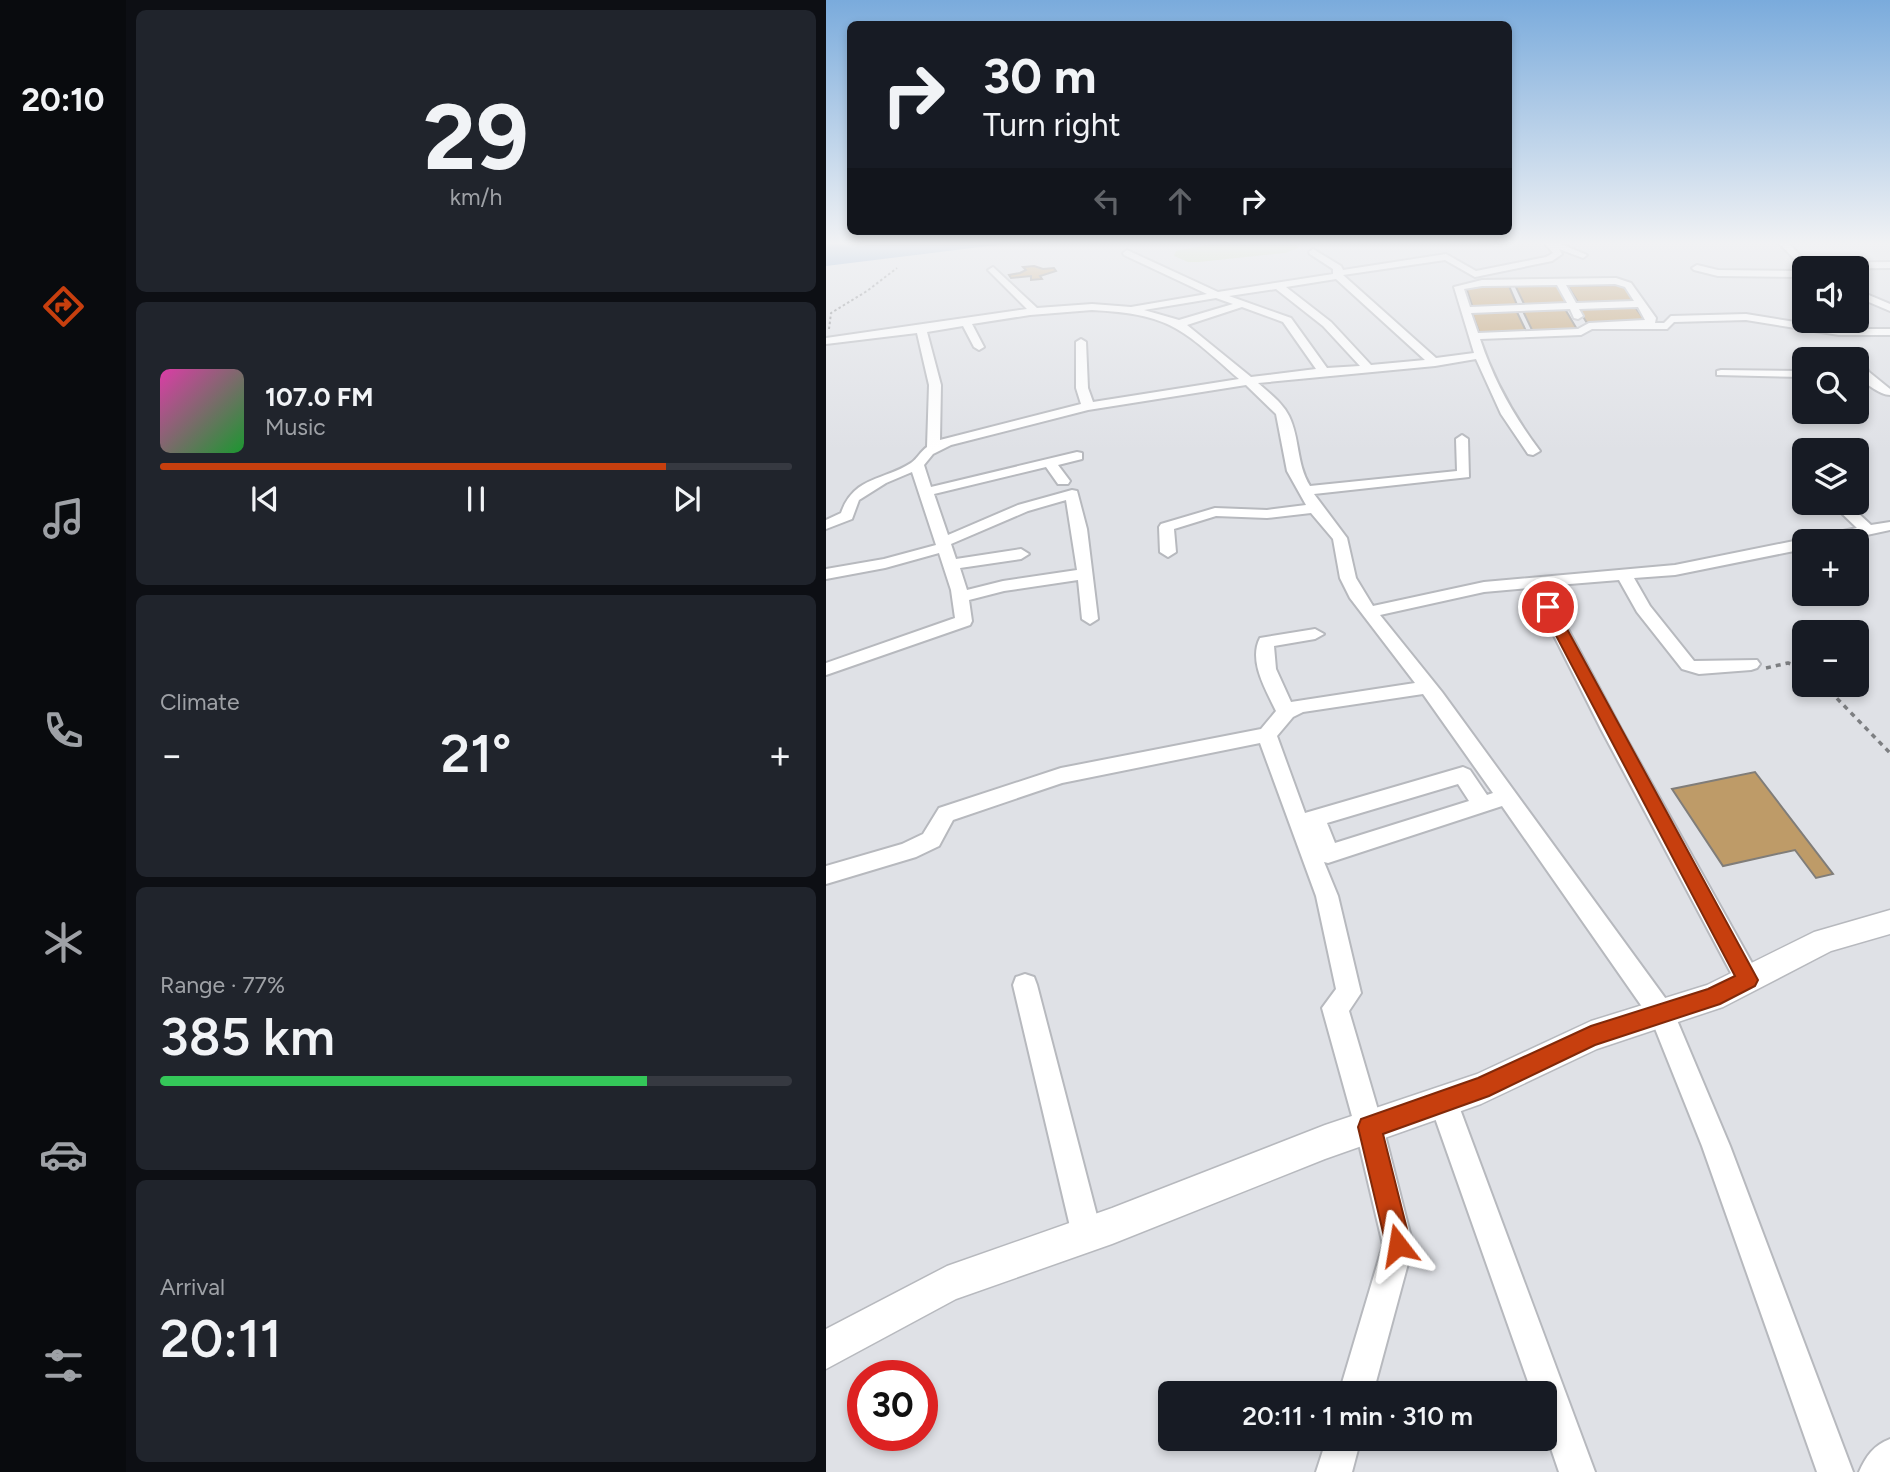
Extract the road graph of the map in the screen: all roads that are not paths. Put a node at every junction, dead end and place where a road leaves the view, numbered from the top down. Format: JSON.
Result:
{"nodes":[{"id":1,"x":1024,"y":313,"type":"edge"},
{"id":2,"x":1137,"y":313,"type":"edge"},
{"id":3,"x":1216,"y":313,"type":"edge"},
{"id":4,"x":1267,"y":313,"type":"edge"},
{"id":5,"x":1313,"y":313,"type":"edge"},
{"id":6,"x":1381,"y":313,"type":"edge"},
{"id":7,"x":1466,"y":313,"type":"edge"},
{"id":8,"x":1480,"y":313,"type":"edge"},
{"id":9,"x":1522,"y":313,"type":"edge"},
{"id":10,"x":1552,"y":313,"type":"edge"},
{"id":11,"x":1576,"y":313,"type":"edge"},
{"id":12,"x":1647,"y":313,"type":"edge"},
{"id":13,"x":1526,"y":321,"type":"junction"},
{"id":14,"x":967,"y":322,"type":"junction"},
{"id":15,"x":1178,"y":324,"type":"junction"},
{"id":16,"x":1584,"y":328,"type":"junction"},
{"id":17,"x":921,"y":329,"type":"junction"},
{"id":18,"x":1890,"y":332,"type":"edge"},
{"id":19,"x":1473,"y":337,"type":"junction"},
{"id":20,"x":828,"y":340,"type":"edge"},
{"id":21,"x":1081,"y":342,"type":"dead end"},
{"id":22,"x":979,"y":347,"type":"dead end"},
{"id":23,"x":1845,"y":347,"type":"edge"},
{"id":24,"x":1852,"y":347,"type":"edge"},
{"id":25,"x":1480,"y":355,"type":"junction"},
{"id":26,"x":1435,"y":363,"type":"junction"},
{"id":27,"x":1369,"y":369,"type":"junction"},
{"id":28,"x":1323,"y":372,"type":"junction"},
{"id":29,"x":1721,"y":373,"type":"dead end"},
{"id":30,"x":1792,"y":373,"type":"edge"},
{"id":31,"x":1869,"y":380,"type":"edge"},
{"id":32,"x":1248,"y":381,"type":"junction"},
{"id":33,"x":1886,"y":392,"type":"dead end"},
{"id":34,"x":1088,"y":406,"type":"junction"},
{"id":35,"x":1462,"y":439,"type":"dead end"},
{"id":36,"x":933,"y":448,"type":"junction"},
{"id":37,"x":1533,"y":451,"type":"dead end"},
{"id":38,"x":1077,"y":456,"type":"dead end"},
{"id":39,"x":1050,"y":463,"type":"junction"},
{"id":40,"x":917,"y":465,"type":"junction"},
{"id":41,"x":1063,"y":481,"type":"dead end"},
{"id":42,"x":1305,"y":491,"type":"junction"},
{"id":43,"x":926,"y":492,"type":"junction"},
{"id":44,"x":1315,"y":508,"type":"junction"},
{"id":45,"x":1851,"y":515,"type":"edge"},
{"id":46,"x":826,"y":525,"type":"edge"},
{"id":47,"x":1890,"y":526,"type":"edge"},
{"id":48,"x":1866,"y":529,"type":"joint"},
{"id":49,"x":944,"y":544,"type":"junction"},
{"id":50,"x":1792,"y":546,"type":"edge"},
{"id":51,"x":1168,"y":552,"type":"dead end"},
{"id":52,"x":1021,"y":554,"type":"dead end"},
{"id":53,"x":951,"y":565,"type":"junction"},
{"id":54,"x":826,"y":574,"type":"edge"},
{"id":55,"x":1085,"y":574,"type":"junction"},
{"id":56,"x":1624,"y":575,"type":"junction"},
{"id":57,"x":1535,"y":582,"type":"junction"},
{"id":58,"x":961,"y":597,"type":"junction"},
{"id":59,"x":1370,"y":612,"type":"junction"},
{"id":60,"x":1090,"y":619,"type":"dead end"},
{"id":61,"x":1315,"y":634,"type":"dead end"},
{"id":62,"x":1751,"y":664,"type":"road end"},
{"id":63,"x":826,"y":669,"type":"edge"},
{"id":64,"x":1428,"y":687,"type":"junction"},
{"id":65,"x":1286,"y":712,"type":"junction"},
{"id":66,"x":1267,"y":735,"type":"junction"},
{"id":67,"x":1507,"y":796,"type":"junction"},
{"id":68,"x":1482,"y":805,"type":"junction"},
{"id":69,"x":1308,"y":821,"type":"junction"},
{"id":70,"x":826,"y":875,"type":"edge"},
{"id":71,"x":1890,"y":922,"type":"edge"},
{"id":72,"x":1748,"y":980,"type":"junction"},
{"id":73,"x":1026,"y":985,"type":"dead end"},
{"id":74,"x":1662,"y":1014,"type":"junction"},
{"id":75,"x":1443,"y":1101,"type":"junction"},
{"id":76,"x":1369,"y":1127,"type":"junction"},
{"id":77,"x":1087,"y":1235,"type":"junction"},
{"id":78,"x":826,"y":1350,"type":"edge"},
{"id":79,"x":1359,"y":1381,"type":"edge"},
{"id":80,"x":1340,"y":1451,"type":"edge"},
{"id":81,"x":1890,"y":1456,"type":"edge"},
{"id":82,"x":1334,"y":1472,"type":"edge"},
{"id":83,"x":1577,"y":1472,"type":"edge"},
{"id":84,"x":1835,"y":1472,"type":"edge"},
{"id":85,"x":1878,"y":1472,"type":"edge"}],
"edges":[{"from":1,"to":14,"type":"street"},
{"from":2,"to":15,"type":"street"},
{"from":3,"to":15,"type":"street"},
{"from":4,"to":28,"type":"street"},
{"from":5,"to":27,"type":"street"},
{"from":6,"to":26,"type":"street"},
{"from":7,"to":19,"type":"street"},
{"from":8,"to":13,"type":"street"},
{"from":9,"to":13,"type":"street"},
{"from":10,"to":13,"type":"street"},
{"from":11,"to":16,"type":"street"},
{"from":12,"to":16,"type":"street"},
{"from":13,"to":16,"type":"street"},
{"from":13,"to":19,"type":"street"},
{"from":14,"to":17,"type":"street"},
{"from":14,"to":22,"type":"street"},
{"from":15,"to":32,"type":"street"},
{"from":17,"to":20,"type":"street"},
{"from":17,"to":36,"type":"street"},
{"from":18,"to":24,"type":"street"},
{"from":19,"to":23,"type":"street"},
{"from":19,"to":25,"type":"street"},
{"from":21,"to":34,"type":"street"},
{"from":25,"to":26,"type":"street"},
{"from":25,"to":37,"type":"street"},
{"from":26,"to":27,"type":"street"},
{"from":27,"to":28,"type":"street"},
{"from":28,"to":32,"type":"street"},
{"from":29,"to":30,"type":"street"},
{"from":31,"to":33,"type":"street"},
{"from":32,"to":34,"type":"street"},
{"from":32,"to":42,"type":"street"},
{"from":34,"to":36,"type":"street"},
{"from":35,"to":42,"type":"street"},
{"from":36,"to":40,"type":"street"},
{"from":38,"to":39,"type":"street"},
{"from":39,"to":41,"type":"street"},
{"from":39,"to":43,"type":"street"},
{"from":40,"to":43,"type":"street"},
{"from":40,"to":46,"type":"street"},
{"from":42,"to":44,"type":"street"},
{"from":43,"to":49,"type":"street"},
{"from":44,"to":51,"type":"street"},
{"from":44,"to":59,"type":"street"},
{"from":45,"to":48,"type":"street"},
{"from":47,"to":48,"type":"street"},
{"from":49,"to":53,"type":"street"},
{"from":49,"to":54,"type":"street"},
{"from":49,"to":55,"type":"street"},
{"from":50,"to":56,"type":"street"},
{"from":52,"to":53,"type":"street"},
{"from":53,"to":58,"type":"street"},
{"from":55,"to":58,"type":"street"},
{"from":55,"to":60,"type":"street"},
{"from":56,"to":57,"type":"street"},
{"from":56,"to":62,"type":"street"},
{"from":57,"to":59,"type":"street"},
{"from":57,"to":72,"type":"street"},
{"from":58,"to":63,"type":"street"},
{"from":59,"to":64,"type":"street"},
{"from":61,"to":65,"type":"street"},
{"from":64,"to":65,"type":"street"},
{"from":64,"to":67,"type":"street"},
{"from":65,"to":66,"type":"street"},
{"from":66,"to":69,"type":"street"},
{"from":66,"to":70,"type":"street"},
{"from":67,"to":68,"type":"street"},
{"from":67,"to":74,"type":"street"},
{"from":68,"to":69,"type":"street"},
{"from":68,"to":69,"type":"street"},
{"from":69,"to":76,"type":"street"},
{"from":71,"to":72,"type":"street"},
{"from":72,"to":74,"type":"street"},
{"from":73,"to":77,"type":"street"},
{"from":74,"to":75,"type":"street"},
{"from":74,"to":84,"type":"street"},
{"from":75,"to":76,"type":"street"},
{"from":75,"to":83,"type":"street"},
{"from":76,"to":77,"type":"street"},
{"from":76,"to":79,"type":"street"},
{"from":77,"to":78,"type":"street"},
{"from":80,"to":82,"type":"street"},
{"from":81,"to":85,"type":"street"}]}
